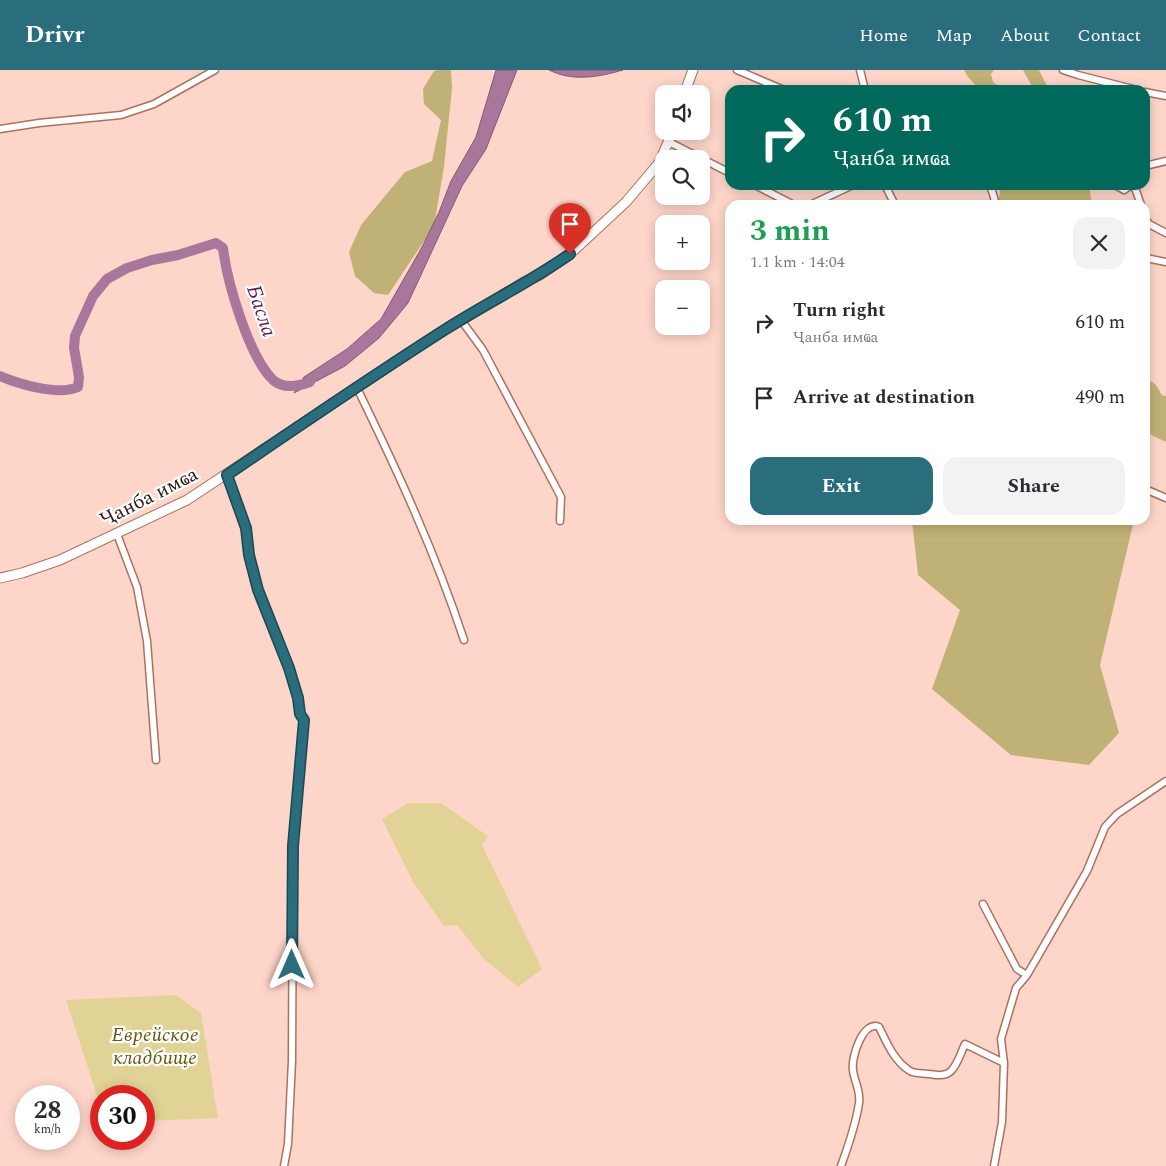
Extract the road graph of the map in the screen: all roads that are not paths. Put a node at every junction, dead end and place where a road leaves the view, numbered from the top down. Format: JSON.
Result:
{"nodes":[{"id":1,"x":215,"y":70,"type":"edge"},
{"id":2,"x":693,"y":70,"type":"edge"},
{"id":3,"x":737,"y":70,"type":"edge"},
{"id":4,"x":860,"y":70,"type":"edge"},
{"id":5,"x":1063,"y":70,"type":"edge"},
{"id":6,"x":687,"y":85,"type":"edge"},
{"id":7,"x":772,"y":85,"type":"edge"},
{"id":8,"x":864,"y":85,"type":"edge"},
{"id":9,"x":1115,"y":85,"type":"edge"},
{"id":10,"x":1150,"y":93,"type":"edge"},
{"id":11,"x":1166,"y":96,"type":"edge"},
{"id":12,"x":0,"y":129,"type":"edge"},
{"id":13,"x":669,"y":142,"type":"joint"},
{"id":14,"x":1166,"y":161,"type":"edge"},
{"id":15,"x":1150,"y":165,"type":"edge"},
{"id":16,"x":725,"y":170,"type":"edge"},
{"id":17,"x":765,"y":190,"type":"edge"},
{"id":18,"x":842,"y":190,"type":"edge"},
{"id":19,"x":784,"y":200,"type":"edge"},
{"id":20,"x":821,"y":200,"type":"edge"},
{"id":21,"x":1150,"y":225,"type":"edge"},
{"id":22,"x":1166,"y":233,"type":"edge"},
{"id":23,"x":1150,"y":259,"type":"edge"},
{"id":24,"x":1166,"y":262,"type":"edge"},
{"id":25,"x":461,"y":320,"type":"junction"},
{"id":26,"x":356,"y":388,"type":"junction"},
{"id":27,"x":227,"y":475,"type":"junction"},
{"id":28,"x":1150,"y":491,"type":"edge"},
{"id":29,"x":1166,"y":498,"type":"edge"},
{"id":30,"x":560,"y":521,"type":"dead end"},
{"id":31,"x":117,"y":534,"type":"junction"},
{"id":32,"x":0,"y":578,"type":"edge"},
{"id":33,"x":464,"y":640,"type":"dead end"},
{"id":34,"x":156,"y":760,"type":"dead end"},
{"id":35,"x":1166,"y":781,"type":"edge"},
{"id":36,"x":983,"y":904,"type":"dead end"},
{"id":37,"x":1026,"y":975,"type":"junction"},
{"id":38,"x":1004,"y":1063,"type":"junction"},
{"id":39,"x":284,"y":1166,"type":"edge"},
{"id":40,"x":841,"y":1166,"type":"edge"},
{"id":41,"x":994,"y":1166,"type":"edge"}],
"edges":[{"from":1,"to":12,"type":"street"},
{"from":2,"to":6,"type":"street"},
{"from":3,"to":7,"type":"street"},
{"from":4,"to":8,"type":"street"},
{"from":5,"to":9,"type":"street"},
{"from":10,"to":11,"type":"street"},
{"from":13,"to":16,"type":"street"},
{"from":13,"to":25,"type":"street","name":"Ҷанба имҩа"},
{"from":14,"to":15,"type":"street"},
{"from":17,"to":19,"type":"street"},
{"from":18,"to":20,"type":"street"},
{"from":21,"to":22,"type":"street"},
{"from":23,"to":24,"type":"street"},
{"from":25,"to":26,"type":"street","name":"Ҷанба имҩа"},
{"from":25,"to":30,"type":"street"},
{"from":26,"to":27,"type":"street","name":"Ҷанба имҩа"},
{"from":26,"to":33,"type":"street"},
{"from":27,"to":31,"type":"street","name":"Ҷанба имҩа"},
{"from":27,"to":39,"type":"street"},
{"from":28,"to":29,"type":"street"},
{"from":31,"to":32,"type":"street","name":"Ҷанба имҩа"},
{"from":31,"to":34,"type":"street"},
{"from":35,"to":37,"type":"street"},
{"from":36,"to":37,"type":"street"},
{"from":37,"to":38,"type":"street"},
{"from":38,"to":40,"type":"street"},
{"from":38,"to":41,"type":"street"}]}
